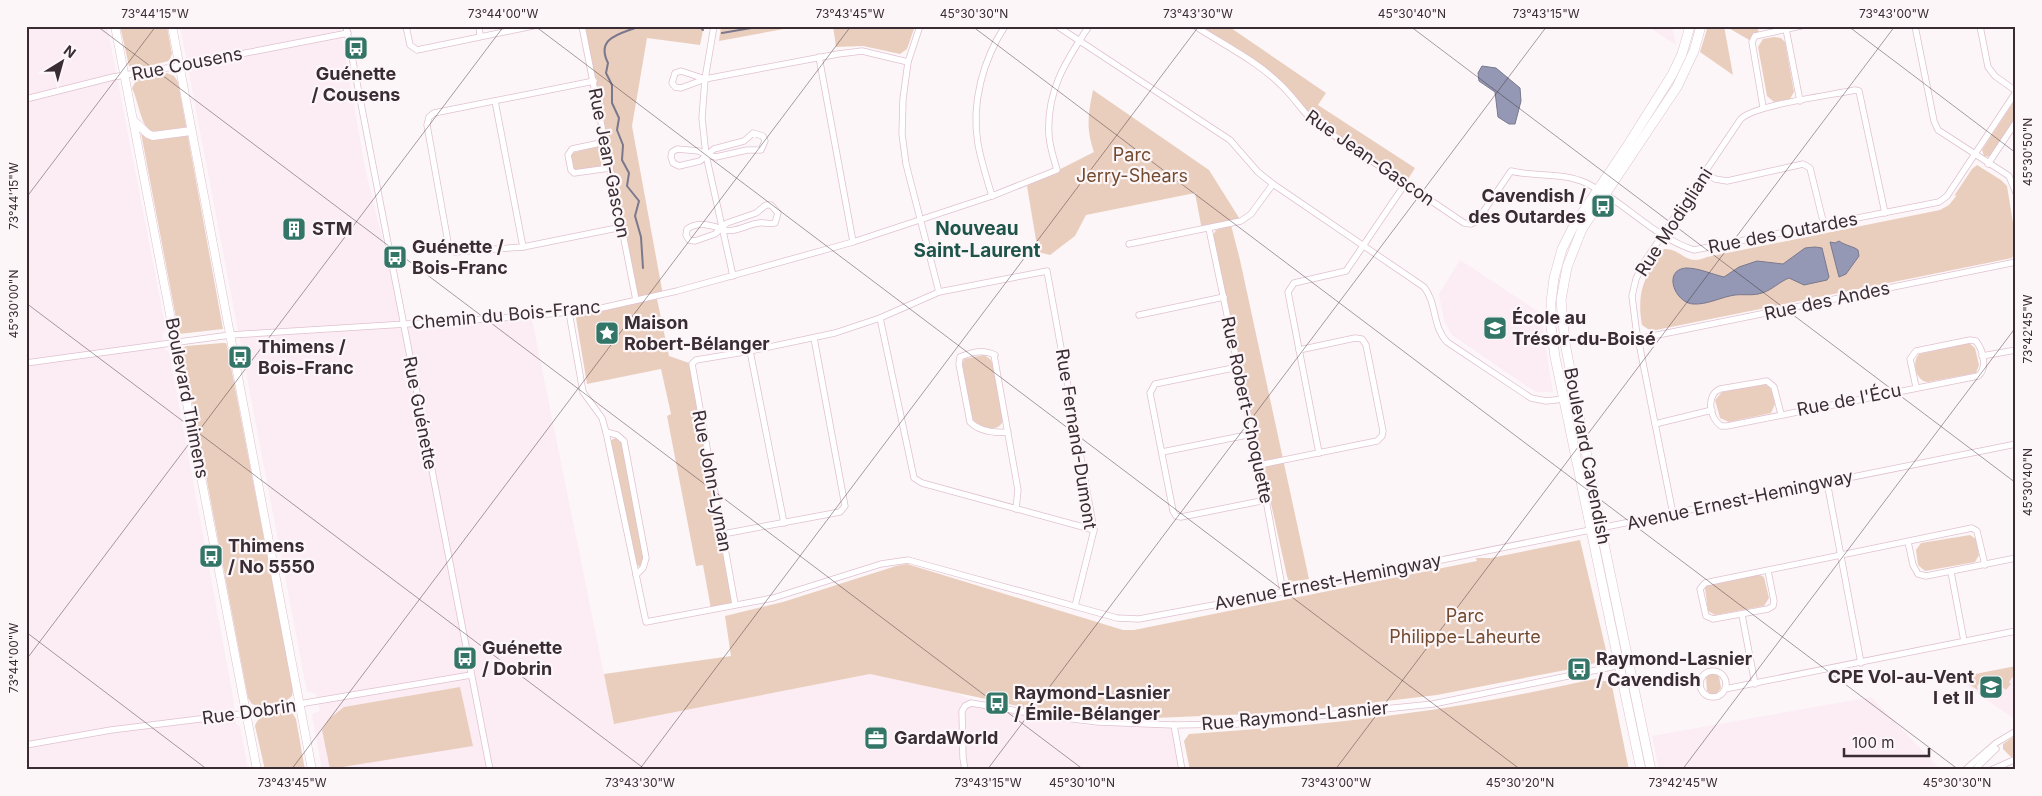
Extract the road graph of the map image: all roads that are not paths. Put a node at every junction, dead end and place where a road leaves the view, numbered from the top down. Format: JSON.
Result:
{"nodes":[{"id":1,"x":115,"y":26,"type":"edge"},
{"id":2,"x":172,"y":26,"type":"edge"},
{"id":3,"x":406,"y":26,"type":"edge"},
{"id":4,"x":479,"y":26,"type":"edge"},
{"id":5,"x":533,"y":26,"type":"edge"},
{"id":6,"x":582,"y":26,"type":"edge"},
{"id":7,"x":714,"y":26,"type":"edge"},
{"id":8,"x":920,"y":26,"type":"edge"},
{"id":9,"x":1005,"y":26,"type":"edge"},
{"id":10,"x":1057,"y":26,"type":"edge"},
{"id":11,"x":1088,"y":26,"type":"edge"},
{"id":12,"x":1195,"y":26,"type":"edge"},
{"id":13,"x":1690,"y":26,"type":"edge"},
{"id":14,"x":1701,"y":26,"type":"edge"},
{"id":15,"x":1801,"y":26,"type":"edge"},
{"id":16,"x":1914,"y":26,"type":"edge"},
{"id":17,"x":1980,"y":26,"type":"edge"},
{"id":18,"x":1786,"y":29,"type":"junction"},
{"id":19,"x":347,"y":30,"type":"edge"},
{"id":20,"x":480,"y":36,"type":"junction"},
{"id":21,"x":1079,"y":41,"type":"junction"},
{"id":22,"x":819,"y":57,"type":"junction"},
{"id":23,"x":908,"y":62,"type":"junction"},
{"id":24,"x":179,"y":66,"type":"junction"},
{"id":25,"x":125,"y":76,"type":"junction"},
{"id":26,"x":705,"y":80,"type":"junction"},
{"id":27,"x":594,"y":81,"type":"junction"},
{"id":28,"x":2016,"y":91,"type":"edge"},
{"id":29,"x":26,"y":99,"type":"edge"},
{"id":30,"x":495,"y":101,"type":"junction"},
{"id":31,"x":1800,"y":101,"type":"junction"},
{"id":32,"x":1764,"y":107,"type":"junction"},
{"id":33,"x":134,"y":121,"type":"junction"},
{"id":34,"x":2016,"y":122,"type":"edge"},
{"id":35,"x":191,"y":131,"type":"junction"},
{"id":36,"x":606,"y":142,"type":"junction"},
{"id":37,"x":1974,"y":154,"type":"junction"},
{"id":38,"x":706,"y":155,"type":"junction"},
{"id":39,"x":1988,"y":164,"type":"junction"},
{"id":40,"x":610,"y":168,"type":"junction"},
{"id":41,"x":1511,"y":171,"type":"joint"},
{"id":42,"x":1705,"y":172,"type":"junction"},
{"id":43,"x":1273,"y":184,"type":"junction"},
{"id":44,"x":1405,"y":184,"type":"junction"},
{"id":45,"x":1601,"y":192,"type":"junction"},
{"id":46,"x":2016,"y":193,"type":"edge"},
{"id":47,"x":992,"y":196,"type":"junction"},
{"id":48,"x":1885,"y":213,"type":"junction"},
{"id":49,"x":921,"y":220,"type":"junction"},
{"id":50,"x":1824,"y":225,"type":"junction"},
{"id":51,"x":622,"y":227,"type":"junction"},
{"id":52,"x":721,"y":229,"type":"junction"},
{"id":53,"x":1209,"y":229,"type":"junction"},
{"id":54,"x":1664,"y":234,"type":"junction"},
{"id":55,"x":853,"y":242,"type":"junction"},
{"id":56,"x":1129,"y":244,"type":"dead end"},
{"id":57,"x":1364,"y":246,"type":"junction"},
{"id":58,"x":523,"y":247,"type":"junction"},
{"id":59,"x":2016,"y":262,"type":"edge"},
{"id":60,"x":732,"y":276,"type":"junction"},
{"id":61,"x":939,"y":292,"type":"junction"},
{"id":62,"x":1224,"y":297,"type":"junction"},
{"id":63,"x":636,"y":300,"type":"junction"},
{"id":64,"x":569,"y":312,"type":"junction"},
{"id":65,"x":1139,"y":315,"type":"dead end"},
{"id":66,"x":880,"y":318,"type":"junction"},
{"id":67,"x":403,"y":325,"type":"junction"},
{"id":68,"x":230,"y":335,"type":"junction"},
{"id":69,"x":814,"y":338,"type":"junction"},
{"id":70,"x":1638,"y":339,"type":"junction"},
{"id":71,"x":176,"y":342,"type":"junction"},
{"id":72,"x":1299,"y":350,"type":"junction"},
{"id":73,"x":2016,"y":350,"type":"edge"},
{"id":74,"x":750,"y":351,"type":"junction"},
{"id":75,"x":1982,"y":356,"type":"junction"},
{"id":76,"x":26,"y":363,"type":"edge"},
{"id":77,"x":1238,"y":367,"type":"junction"},
{"id":78,"x":1916,"y":387,"type":"junction"},
{"id":79,"x":1564,"y":399,"type":"junction"},
{"id":80,"x":1712,"y":410,"type":"junction"},
{"id":81,"x":1781,"y":414,"type":"junction"},
{"id":82,"x":1655,"y":424,"type":"junction"},
{"id":83,"x":606,"y":432,"type":"junction"},
{"id":84,"x":1008,"y":432,"type":"junction"},
{"id":85,"x":1252,"y":434,"type":"junction"},
{"id":86,"x":2016,"y":444,"type":"edge"},
{"id":87,"x":1162,"y":452,"type":"junction"},
{"id":88,"x":1320,"y":453,"type":"junction"},
{"id":89,"x":1259,"y":465,"type":"junction"},
{"id":90,"x":1827,"y":482,"type":"junction"},
{"id":91,"x":1266,"y":500,"type":"junction"},
{"id":92,"x":1016,"y":509,"type":"junction"},
{"id":93,"x":1673,"y":514,"type":"junction"},
{"id":94,"x":784,"y":523,"type":"junction"},
{"id":95,"x":1601,"y":528,"type":"junction"},
{"id":96,"x":1094,"y":530,"type":"junction"},
{"id":97,"x":1591,"y":530,"type":"junction"},
{"id":98,"x":723,"y":534,"type":"junction"},
{"id":99,"x":1908,"y":542,"type":"junction"},
{"id":100,"x":1840,"y":556,"type":"junction"},
{"id":101,"x":2016,"y":558,"type":"edge"},
{"id":102,"x":1985,"y":565,"type":"junction"},
{"id":103,"x":1768,"y":572,"type":"junction"},
{"id":104,"x":1951,"y":572,"type":"junction"},
{"id":105,"x":636,"y":575,"type":"junction"},
{"id":106,"x":1283,"y":592,"type":"junction"},
{"id":107,"x":735,"y":604,"type":"junction"},
{"id":108,"x":1075,"y":606,"type":"junction"},
{"id":109,"x":1742,"y":614,"type":"junction"},
{"id":110,"x":2016,"y":631,"type":"edge"},
{"id":111,"x":1964,"y":641,"type":"junction"},
{"id":112,"x":1861,"y":663,"type":"junction"},
{"id":113,"x":1629,"y":664,"type":"junction"},
{"id":114,"x":1618,"y":666,"type":"junction"},
{"id":115,"x":471,"y":675,"type":"junction"},
{"id":116,"x":1755,"y":684,"type":"junction"},
{"id":117,"x":1725,"y":689,"type":"junction"},
{"id":118,"x":300,"y":704,"type":"junction"},
{"id":119,"x":247,"y":713,"type":"junction"},
{"id":120,"x":1174,"y":725,"type":"junction"},
{"id":121,"x":2016,"y":731,"type":"edge"},
{"id":122,"x":26,"y":745,"type":"edge"},
{"id":123,"x":1996,"y":749,"type":"dead end"},
{"id":124,"x":2016,"y":759,"type":"edge"},
{"id":125,"x":257,"y":770,"type":"edge"},
{"id":126,"x":312,"y":770,"type":"edge"},
{"id":127,"x":490,"y":770,"type":"edge"},
{"id":128,"x":965,"y":770,"type":"edge"},
{"id":129,"x":1182,"y":770,"type":"edge"},
{"id":130,"x":1641,"y":770,"type":"edge"},
{"id":131,"x":1651,"y":770,"type":"edge"},
{"id":132,"x":1965,"y":770,"type":"edge"},
{"id":133,"x":1974,"y":770,"type":"edge"},
{"id":134,"x":1991,"y":770,"type":"edge"}],
"edges":[{"from":1,"to":25,"type":"street","name":"Boulevard Thimens"},
{"from":2,"to":24,"type":"street"},
{"from":3,"to":20,"type":"street"},
{"from":4,"to":20,"type":"street"},
{"from":5,"to":20,"type":"street"},
{"from":6,"to":27,"type":"street","name":"Rue Jean-Gascon"},
{"from":7,"to":26,"type":"street"},
{"from":8,"to":23,"type":"street"},
{"from":9,"to":47,"type":"street"},
{"from":10,"to":21,"type":"street"},
{"from":11,"to":21,"type":"street"},
{"from":12,"to":44,"type":"street","name":"Rue Jean-Gascon"},
{"from":13,"to":45,"type":"main road","name":"Boulevard Cavendish"},
{"from":14,"to":45,"type":"main road","name":"Boulevard Cavendish"},
{"from":15,"to":18,"type":"street"},
{"from":16,"to":37,"type":"street"},
{"from":17,"to":28,"type":"street"},
{"from":18,"to":31,"type":"street"},
{"from":18,"to":32,"type":"street"},
{"from":19,"to":24,"type":"street","name":"Rue Cousens"},
{"from":19,"to":67,"type":"street","name":"Rue Guénette"},
{"from":21,"to":43,"type":"street"},
{"from":21,"to":47,"type":"street","name":"Chemin du Bois-Franc"},
{"from":22,"to":23,"type":"street"},
{"from":22,"to":26,"type":"street"},
{"from":22,"to":55,"type":"street"},
{"from":23,"to":49,"type":"street"},
{"from":24,"to":25,"type":"street","name":"Rue Cousens"},
{"from":24,"to":35,"type":"street"},
{"from":25,"to":29,"type":"street","name":"Rue Cousens"},
{"from":25,"to":33,"type":"street","name":"Boulevard Thimens"},
{"from":26,"to":26,"type":"street"},
{"from":26,"to":38,"type":"street"},
{"from":27,"to":30,"type":"street"},
{"from":27,"to":36,"type":"street","name":"Rue Jean-Gascon"},
{"from":28,"to":37,"type":"street","name":"Rue des Outardes"},
{"from":30,"to":58,"type":"street"},
{"from":30,"to":58,"type":"street"},
{"from":31,"to":32,"type":"street"},
{"from":31,"to":48,"type":"street"},
{"from":32,"to":42,"type":"street","name":"Rue Modigliani"},
{"from":33,"to":35,"type":"street"},
{"from":33,"to":71,"type":"street","name":"Boulevard Thimens"},
{"from":34,"to":39,"type":"street"},
{"from":35,"to":68,"type":"street"},
{"from":36,"to":40,"type":"street","name":"Rue Jean-Gascon"},
{"from":36,"to":40,"type":"street"},
{"from":37,"to":39,"type":"street"},
{"from":37,"to":48,"type":"street","name":"Rue des Outardes"},
{"from":38,"to":38,"type":"street"},
{"from":38,"to":38,"type":"street"},
{"from":38,"to":52,"type":"street"},
{"from":39,"to":46,"type":"street"},
{"from":40,"to":51,"type":"street","name":"Rue Jean-Gascon"},
{"from":41,"to":44,"type":"street","name":"Rue Jean-Gascon"},
{"from":41,"to":45,"type":"street","name":"Rue des Outardes"},
{"from":42,"to":50,"type":"street"},
{"from":42,"to":54,"type":"street","name":"Rue Modigliani"},
{"from":43,"to":53,"type":"street"},
{"from":43,"to":57,"type":"street"},
{"from":44,"to":57,"type":"street"},
{"from":45,"to":54,"type":"street","name":"Rue des Outardes"},
{"from":45,"to":79,"type":"main road","name":"Boulevard Cavendish"},
{"from":45,"to":95,"type":"main road","name":"Boulevard Cavendish"},
{"from":47,"to":49,"type":"street","name":"Chemin du Bois-Franc"},
{"from":48,"to":50,"type":"street","name":"Rue des Outardes"},
{"from":49,"to":55,"type":"street","name":"Chemin du Bois-Franc"},
{"from":49,"to":61,"type":"street"},
{"from":50,"to":54,"type":"street","name":"Rue des Outardes"},
{"from":51,"to":58,"type":"street"},
{"from":51,"to":63,"type":"street","name":"Rue Jean-Gascon"},
{"from":52,"to":52,"type":"street"},
{"from":52,"to":52,"type":"street"},
{"from":52,"to":60,"type":"street"},
{"from":53,"to":56,"type":"street"},
{"from":53,"to":62,"type":"street","name":"Rue Robert-Choquette"},
{"from":54,"to":70,"type":"street","name":"Rue Modigliani"},
{"from":55,"to":60,"type":"street","name":"Chemin du Bois-Franc"},
{"from":57,"to":72,"type":"street"},
{"from":57,"to":79,"type":"street"},
{"from":59,"to":70,"type":"street","name":"Rue des Andes"},
{"from":60,"to":63,"type":"street","name":"Chemin du Bois-Franc"},
{"from":61,"to":66,"type":"street"},
{"from":61,"to":96,"type":"street","name":"Rue Fernand-Dumont"},
{"from":62,"to":65,"type":"street"},
{"from":62,"to":77,"type":"street","name":"Rue Robert-Choquette"},
{"from":63,"to":64,"type":"street","name":"Chemin du Bois-Franc"},
{"from":64,"to":67,"type":"street","name":"Chemin du Bois-Franc"},
{"from":64,"to":83,"type":"street"},
{"from":66,"to":69,"type":"street"},
{"from":66,"to":92,"type":"street"},
{"from":67,"to":68,"type":"street","name":"Chemin du Bois-Franc"},
{"from":67,"to":115,"type":"street","name":"Rue Guénette"},
{"from":68,"to":71,"type":"street","name":"Chemin du Bois-Franc"},
{"from":68,"to":118,"type":"street"},
{"from":69,"to":74,"type":"street"},
{"from":69,"to":94,"type":"street"},
{"from":70,"to":82,"type":"street","name":"Rue Modigliani"},
{"from":71,"to":76,"type":"street","name":"Chemin du Bois-Franc"},
{"from":71,"to":119,"type":"street","name":"Boulevard Thimens"},
{"from":72,"to":88,"type":"street"},
{"from":72,"to":88,"type":"street"},
{"from":73,"to":75,"type":"street"},
{"from":74,"to":94,"type":"street"},
{"from":74,"to":98,"type":"street","name":"Rue John-Lyman"},
{"from":75,"to":78,"type":"street","name":"Rue de l'Écu"},
{"from":75,"to":78,"type":"street","name":"Rue de l'Écu"},
{"from":77,"to":85,"type":"street","name":"Rue Robert-Choquette"},
{"from":77,"to":87,"type":"street"},
{"from":78,"to":81,"type":"street","name":"Rue de l'Écu"},
{"from":79,"to":97,"type":"main road","name":"Boulevard Cavendish"},
{"from":80,"to":81,"type":"street","name":"Rue de l'Écu"},
{"from":80,"to":81,"type":"street","name":"Rue de l'Écu"},
{"from":80,"to":82,"type":"street"},
{"from":82,"to":93,"type":"street","name":"Rue Modigliani"},
{"from":83,"to":105,"type":"street"},
{"from":83,"to":105,"type":"street"},
{"from":84,"to":84,"type":"street"},
{"from":84,"to":92,"type":"street"},
{"from":85,"to":87,"type":"street"},
{"from":85,"to":89,"type":"street","name":"Rue Robert-Choquette"},
{"from":86,"to":90,"type":"street","name":"Avenue Ernest-Hemingway"},
{"from":87,"to":91,"type":"street"},
{"from":88,"to":89,"type":"street"},
{"from":89,"to":91,"type":"street","name":"Rue Robert-Choquette"},
{"from":90,"to":93,"type":"street","name":"Avenue Ernest-Hemingway"},
{"from":90,"to":100,"type":"street"},
{"from":91,"to":106,"type":"street","name":"Rue Robert-Choquette"},
{"from":92,"to":96,"type":"street"},
{"from":93,"to":95,"type":"street","name":"Avenue Ernest-Hemingway"},
{"from":94,"to":98,"type":"street"},
{"from":95,"to":97,"type":"street","name":"Avenue Ernest-Hemingway"},
{"from":95,"to":113,"type":"main road","name":"Boulevard Cavendish"},
{"from":96,"to":108,"type":"street","name":"Rue Fernand-Dumont"},
{"from":97,"to":106,"type":"street","name":"Avenue Ernest-Hemingway"},
{"from":97,"to":114,"type":"main road","name":"Boulevard Cavendish"},
{"from":98,"to":107,"type":"street","name":"Rue John-Lyman"},
{"from":99,"to":100,"type":"street"},
{"from":99,"to":102,"type":"street"},
{"from":99,"to":104,"type":"street"},
{"from":100,"to":103,"type":"street"},
{"from":100,"to":112,"type":"street"},
{"from":101,"to":102,"type":"street"},
{"from":102,"to":104,"type":"street"},
{"from":103,"to":109,"type":"street"},
{"from":103,"to":109,"type":"street"},
{"from":104,"to":111,"type":"street"},
{"from":105,"to":107,"type":"street","name":"Avenue Ernest-Hemingway"},
{"from":106,"to":108,"type":"street","name":"Avenue Ernest-Hemingway"},
{"from":107,"to":108,"type":"street","name":"Avenue Ernest-Hemingway"},
{"from":109,"to":116,"type":"street"},
{"from":110,"to":111,"type":"street"},
{"from":111,"to":112,"type":"street"},
{"from":112,"to":116,"type":"street"},
{"from":113,"to":114,"type":"street","name":"Rue Raymond-Lasnier"},
{"from":113,"to":131,"type":"main road","name":"Boulevard Cavendish"},
{"from":114,"to":120,"type":"street","name":"Rue Raymond-Lasnier"},
{"from":114,"to":130,"type":"main road","name":"Boulevard Cavendish"},
{"from":115,"to":118,"type":"street","name":"Rue Dobrin"},
{"from":115,"to":127,"type":"street","name":"Rue Guénette"},
{"from":116,"to":117,"type":"street"},
{"from":117,"to":117,"type":"street"},
{"from":118,"to":119,"type":"street","name":"Rue Dobrin"},
{"from":118,"to":126,"type":"street"},
{"from":119,"to":122,"type":"street","name":"Rue Dobrin"},
{"from":119,"to":125,"type":"street","name":"Boulevard Thimens"},
{"from":120,"to":128,"type":"street","name":"Rue Raymond-Lasnier"},
{"from":120,"to":129,"type":"street"},
{"from":121,"to":132,"type":"street"},
{"from":123,"to":133,"type":"street"},
{"from":124,"to":134,"type":"street"}]}
